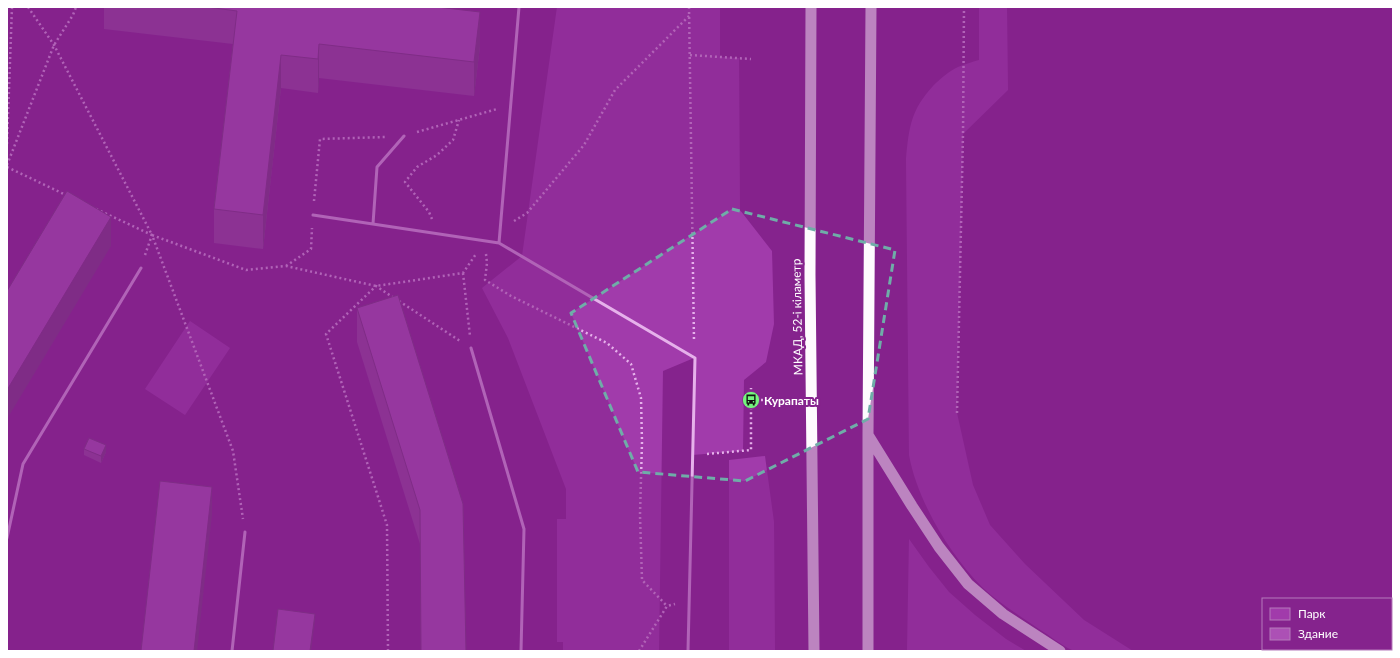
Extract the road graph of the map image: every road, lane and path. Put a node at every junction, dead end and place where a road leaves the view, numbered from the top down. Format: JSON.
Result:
{"nodes":[{"id":1,"x":12,"y":7,"type":"edge"},
{"id":2,"x":28,"y":7,"type":"edge"},
{"id":3,"x":76,"y":7,"type":"edge"},
{"id":4,"x":519,"y":7,"type":"edge"},
{"id":5,"x":689,"y":7,"type":"edge"},
{"id":6,"x":811,"y":7,"type":"edge"},
{"id":7,"x":871,"y":7,"type":"edge"},
{"id":8,"x":964,"y":7,"type":"edge"},
{"id":9,"x":689,"y":16,"type":"junction"},
{"id":10,"x":54,"y":45,"type":"junction"},
{"id":11,"x":690,"y":55,"type":"junction"},
{"id":12,"x":751,"y":59,"type":"dead end"},
{"id":13,"x":459,"y":120,"type":"dead end"},
{"id":14,"x":404,"y":136,"type":"dead end"},
{"id":15,"x":7,"y":144,"type":"edge"},
{"id":16,"x":7,"y":166,"type":"edge"},
{"id":17,"x":72,"y":197,"type":"edge"},
{"id":18,"x":94,"y":208,"type":"edge"},
{"id":19,"x":313,"y":215,"type":"joint"},
{"id":20,"x":373,"y":224,"type":"junction"},
{"id":21,"x":500,"y":230,"type":"junction"},
{"id":22,"x":152,"y":235,"type":"junction"},
{"id":23,"x":439,"y":235,"type":"junction"},
{"id":24,"x":484,"y":242,"type":"junction"},
{"id":25,"x":500,"y":243,"type":"junction"},
{"id":26,"x":286,"y":266,"type":"junction"},
{"id":27,"x":141,"y":268,"type":"joint"},
{"id":28,"x":463,"y":273,"type":"junction"},
{"id":29,"x":376,"y":286,"type":"junction"},
{"id":30,"x":471,"y":348,"type":"junction"},
{"id":31,"x":694,"y":358,"type":"junction"},
{"id":32,"x":751,"y":388,"type":"dead end"},
{"id":33,"x":751,"y":400,"type":"junction"},
{"id":34,"x":811,"y":400,"type":"junction"},
{"id":35,"x":957,"y":413,"type":"dead end"},
{"id":36,"x":868,"y":434,"type":"junction"},
{"id":37,"x":692,"y":455,"type":"junction"},
{"id":38,"x":245,"y":532,"type":"joint"},
{"id":39,"x":7,"y":538,"type":"edge"},
{"id":40,"x":682,"y":603,"type":"dead end"},
{"id":41,"x":667,"y":606,"type":"junction"},
{"id":42,"x":232,"y":651,"type":"edge"},
{"id":43,"x":388,"y":651,"type":"edge"},
{"id":44,"x":521,"y":651,"type":"edge"},
{"id":45,"x":639,"y":651,"type":"edge"},
{"id":46,"x":688,"y":651,"type":"edge"},
{"id":47,"x":814,"y":651,"type":"edge"},
{"id":48,"x":868,"y":651,"type":"edge"},
{"id":49,"x":1060,"y":651,"type":"edge"}],
"edges":[{"from":1,"to":15,"type":"path"},
{"from":2,"to":10,"type":"path"},
{"from":3,"to":10,"type":"path"},
{"from":4,"to":21,"type":"lane"},
{"from":5,"to":9,"type":"path"},
{"from":6,"to":34,"type":"highway","name":"МКАД, 52-і кіламетр"},
{"from":7,"to":36,"type":"highway"},
{"from":8,"to":35,"type":"path"},
{"from":9,"to":11,"type":"path"},
{"from":9,"to":21,"type":"path"},
{"from":10,"to":16,"type":"path"},
{"from":10,"to":22,"type":"path"},
{"from":11,"to":12,"type":"path"},
{"from":11,"to":31,"type":"path"},
{"from":13,"to":23,"type":"path"},
{"from":14,"to":20,"type":"lane"},
{"from":16,"to":17,"type":"path"},
{"from":18,"to":22,"type":"path"},
{"from":19,"to":20,"type":"lane"},
{"from":19,"to":26,"type":"path"},
{"from":20,"to":23,"type":"lane"},
{"from":21,"to":25,"type":"lane"},
{"from":22,"to":26,"type":"path"},
{"from":22,"to":27,"type":"path"},
{"from":22,"to":38,"type":"path"},
{"from":23,"to":24,"type":"lane"},
{"from":24,"to":25,"type":"lane"},
{"from":24,"to":28,"type":"path"},
{"from":24,"to":41,"type":"path"},
{"from":25,"to":31,"type":"lane"},
{"from":26,"to":29,"type":"path"},
{"from":27,"to":39,"type":"lane"},
{"from":28,"to":29,"type":"path"},
{"from":28,"to":30,"type":"path"},
{"from":29,"to":30,"type":"path"},
{"from":29,"to":43,"type":"path"},
{"from":30,"to":44,"type":"lane"},
{"from":31,"to":37,"type":"lane"},
{"from":32,"to":33,"type":"path"},
{"from":33,"to":34,"type":"path"},
{"from":33,"to":37,"type":"path"},
{"from":34,"to":47,"type":"highway","name":"МКАД, 52-і кіламетр"},
{"from":36,"to":48,"type":"highway"},
{"from":36,"to":49,"type":"highway"},
{"from":37,"to":46,"type":"lane"},
{"from":38,"to":42,"type":"lane"},
{"from":40,"to":41,"type":"path"},
{"from":41,"to":45,"type":"path"}]}
